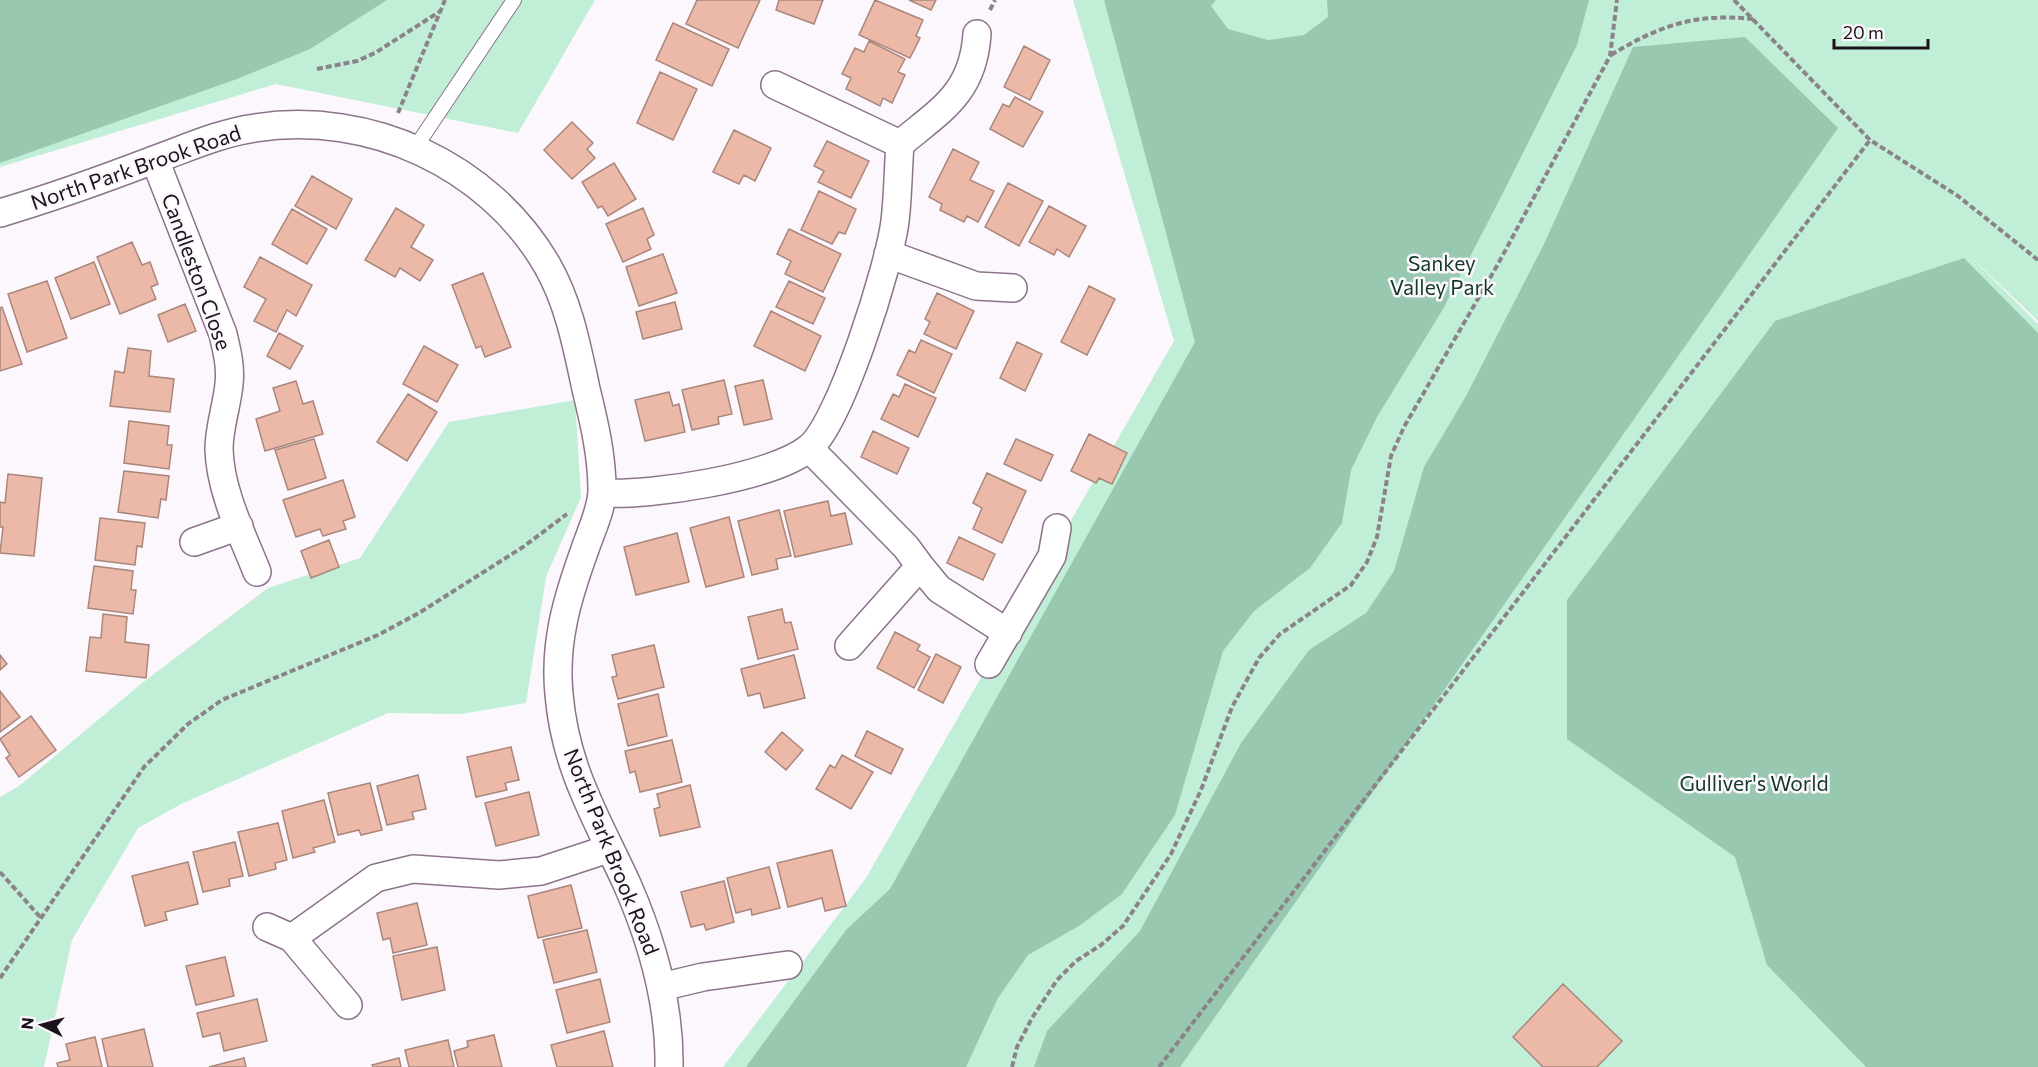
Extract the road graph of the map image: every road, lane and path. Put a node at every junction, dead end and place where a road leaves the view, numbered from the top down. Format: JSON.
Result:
{"nodes":[{"id":1,"x":445,"y":0,"type":"edge"},
{"id":2,"x":514,"y":0,"type":"edge"},
{"id":3,"x":1617,"y":0,"type":"edge"},
{"id":4,"x":1734,"y":0,"type":"edge"},
{"id":5,"x":439,"y":12,"type":"junction"},
{"id":6,"x":1753,"y":19,"type":"junction"},
{"id":7,"x":978,"y":34,"type":"dead end"},
{"id":8,"x":1610,"y":56,"type":"junction"},
{"id":9,"x":317,"y":69,"type":"dead end"},
{"id":10,"x":775,"y":85,"type":"dead end"},
{"id":11,"x":388,"y":139,"type":"junction"},
{"id":12,"x":1869,"y":140,"type":"junction"},
{"id":13,"x":900,"y":144,"type":"junction"},
{"id":14,"x":415,"y":148,"type":"junction"},
{"id":15,"x":155,"y":160,"type":"junction"},
{"id":16,"x":0,"y":213,"type":"edge"},
{"id":17,"x":888,"y":254,"type":"junction"},
{"id":18,"x":2038,"y":260,"type":"edge"},
{"id":19,"x":1013,"y":288,"type":"dead end"},
{"id":20,"x":809,"y":448,"type":"junction"},
{"id":21,"x":601,"y":499,"type":"junction"},
{"id":22,"x":239,"y":526,"type":"junction"},
{"id":23,"x":1057,"y":528,"type":"dead end"},
{"id":24,"x":194,"y":542,"type":"dead end"},
{"id":25,"x":920,"y":566,"type":"junction"},
{"id":26,"x":257,"y":572,"type":"dead end"},
{"id":27,"x":1008,"y":633,"type":"junction"},
{"id":28,"x":849,"y":646,"type":"dead end"},
{"id":29,"x":989,"y":664,"type":"dead end"},
{"id":30,"x":608,"y":849,"type":"junction"},
{"id":31,"x":0,"y":872,"type":"edge"},
{"id":32,"x":41,"y":918,"type":"junction"},
{"id":33,"x":267,"y":927,"type":"dead end"},
{"id":34,"x":291,"y":938,"type":"junction"},
{"id":35,"x":788,"y":965,"type":"dead end"},
{"id":36,"x":0,"y":978,"type":"edge"},
{"id":37,"x":661,"y":987,"type":"junction"},
{"id":38,"x":348,"y":1005,"type":"dead end"},
{"id":39,"x":669,"y":1067,"type":"edge"},
{"id":40,"x":1012,"y":1067,"type":"edge"},
{"id":41,"x":1159,"y":1067,"type":"edge"}],
"edges":[{"from":1,"to":5,"type":"path"},
{"from":2,"to":14,"type":"lane"},
{"from":3,"to":8,"type":"path"},
{"from":4,"to":6,"type":"path"},
{"from":5,"to":9,"type":"path"},
{"from":5,"to":11,"type":"path"},
{"from":6,"to":8,"type":"path"},
{"from":6,"to":12,"type":"path"},
{"from":7,"to":13,"type":"street"},
{"from":8,"to":40,"type":"path"},
{"from":10,"to":13,"type":"street"},
{"from":11,"to":14,"type":"street","name":"North Park Brook Road"},
{"from":11,"to":15,"type":"street","name":"North Park Brook Road"},
{"from":12,"to":18,"type":"path"},
{"from":12,"to":41,"type":"path"},
{"from":13,"to":17,"type":"street"},
{"from":14,"to":21,"type":"street","name":"North Park Brook Road"},
{"from":15,"to":16,"type":"street","name":"North Park Brook Road"},
{"from":15,"to":22,"type":"street","name":"Candleston Close"},
{"from":17,"to":19,"type":"street"},
{"from":17,"to":20,"type":"street"},
{"from":20,"to":21,"type":"street"},
{"from":20,"to":25,"type":"street"},
{"from":21,"to":30,"type":"street","name":"North Park Brook Road"},
{"from":21,"to":32,"type":"path"},
{"from":22,"to":24,"type":"street"},
{"from":22,"to":26,"type":"street","name":"Candleston Close"},
{"from":23,"to":27,"type":"street"},
{"from":25,"to":27,"type":"street"},
{"from":25,"to":28,"type":"street"},
{"from":27,"to":29,"type":"street"},
{"from":30,"to":34,"type":"street"},
{"from":30,"to":37,"type":"street","name":"North Park Brook Road"},
{"from":31,"to":32,"type":"path"},
{"from":32,"to":36,"type":"path"},
{"from":33,"to":34,"type":"street"},
{"from":34,"to":38,"type":"street"},
{"from":35,"to":37,"type":"street"},
{"from":37,"to":39,"type":"street","name":"North Park Brook Road"}]}
